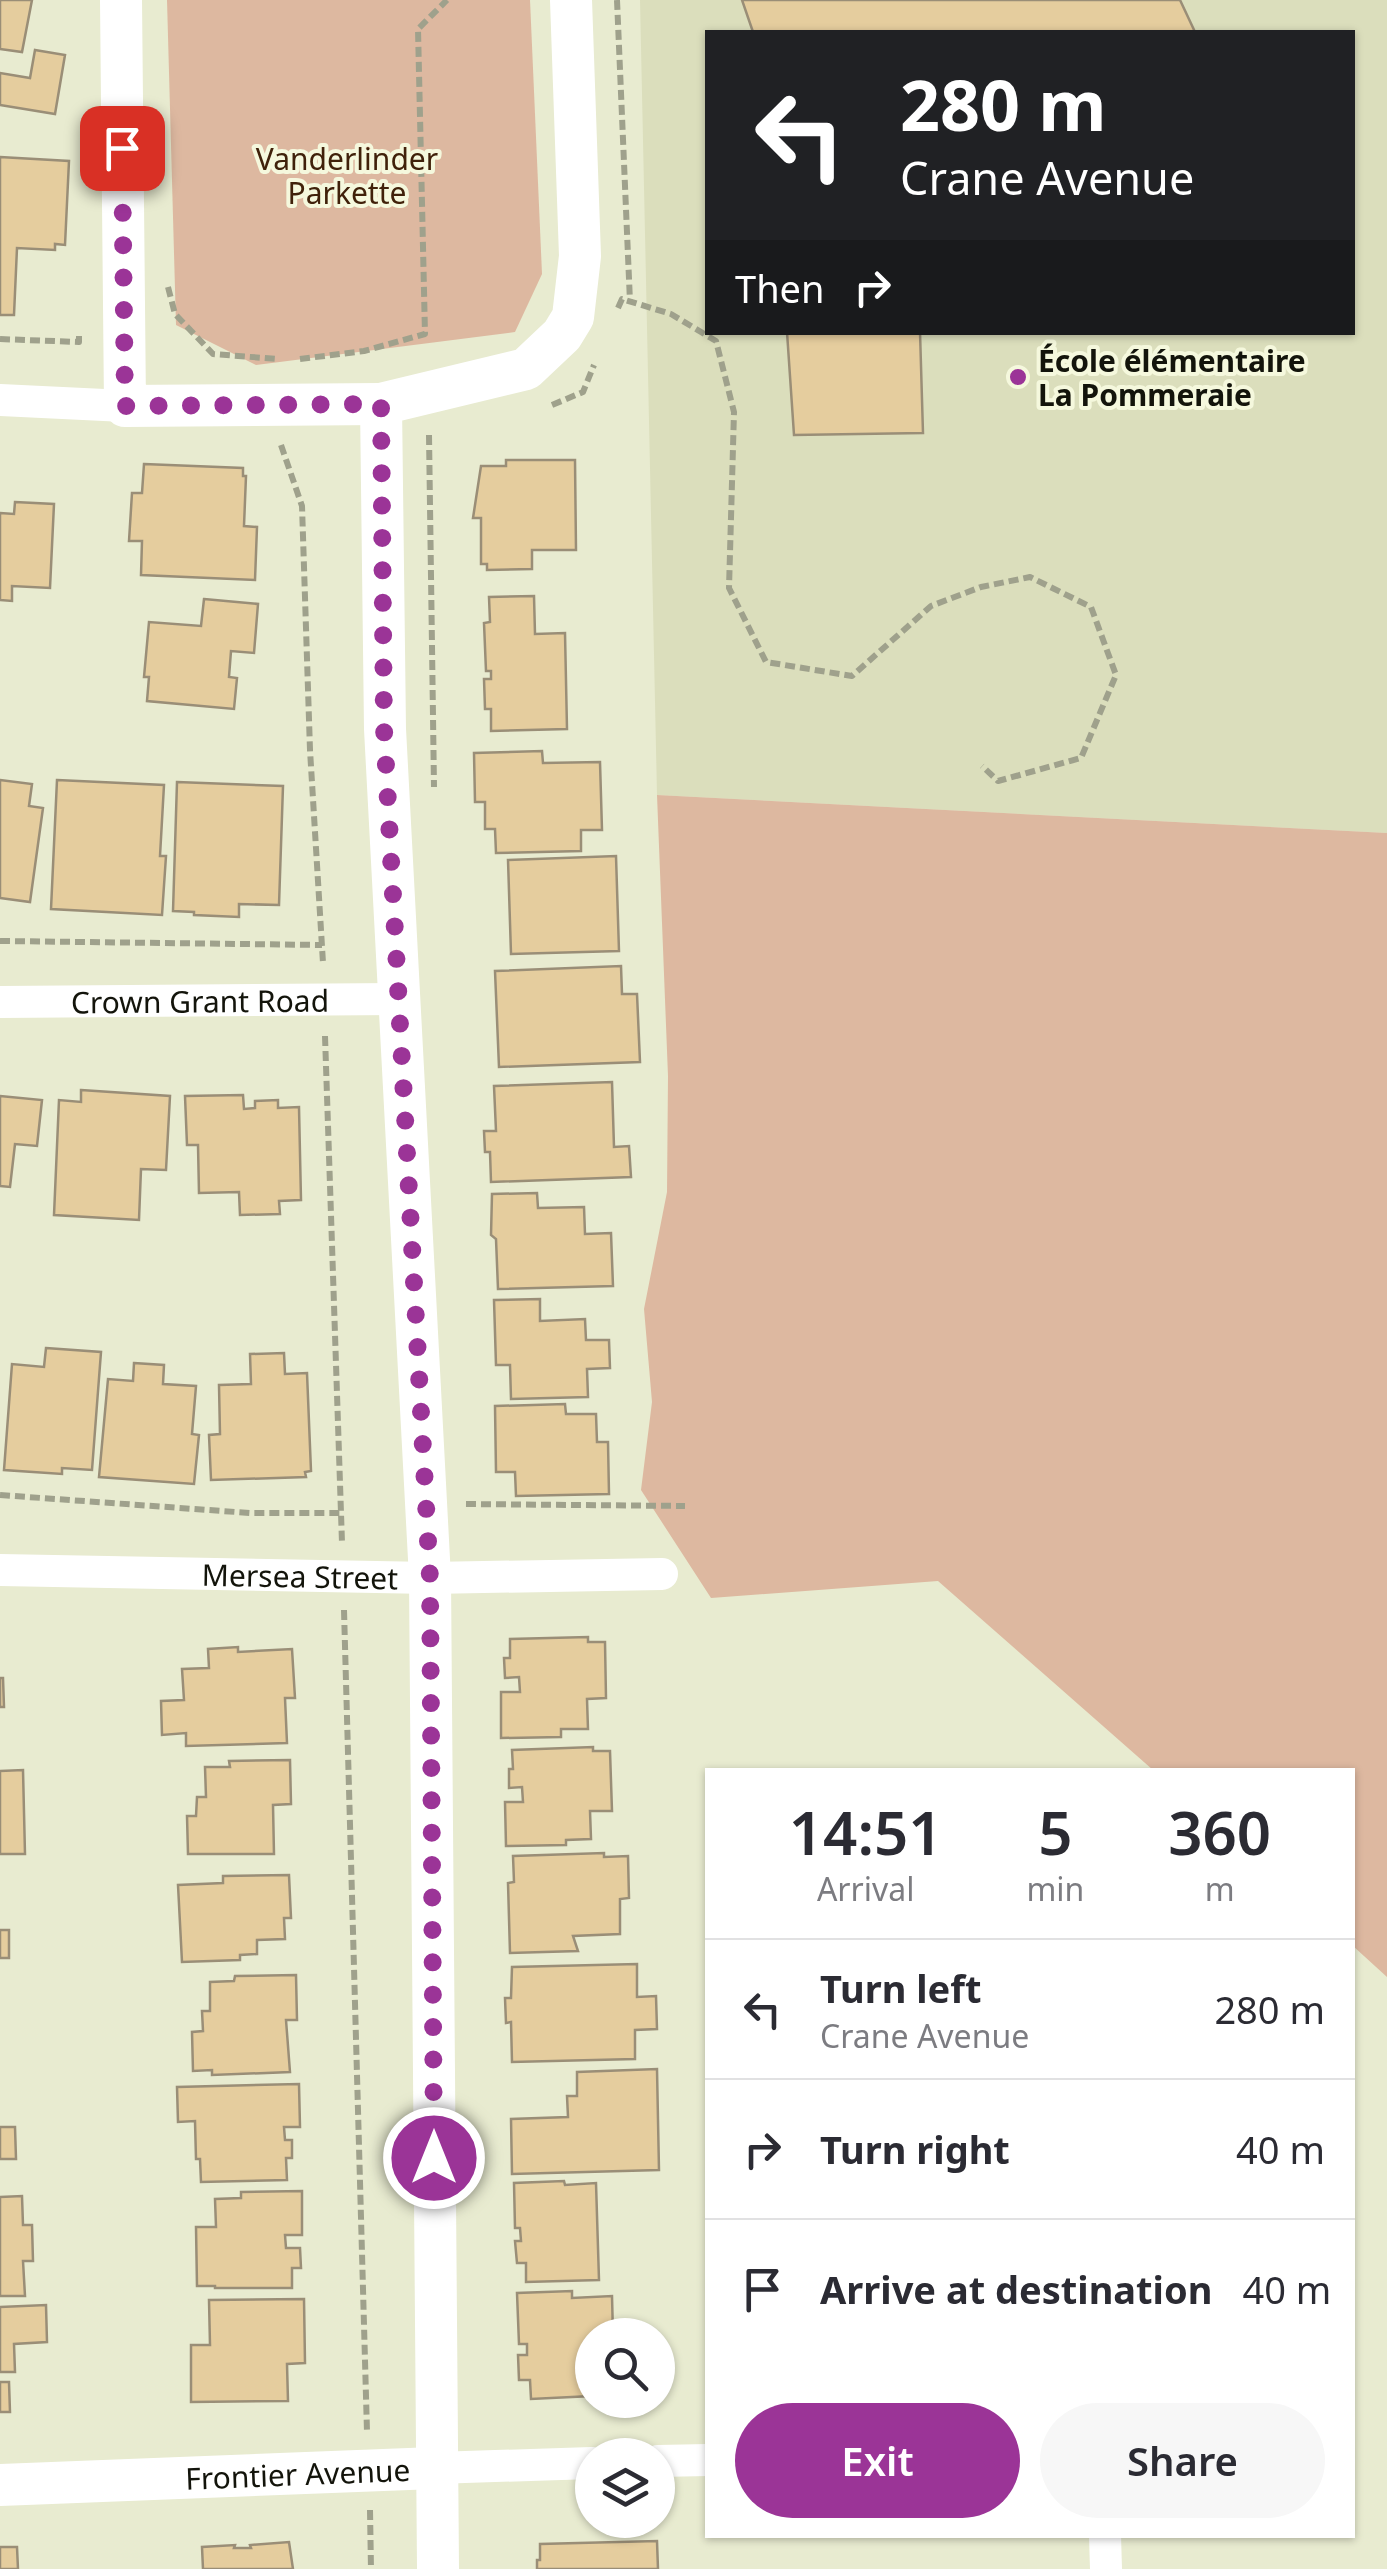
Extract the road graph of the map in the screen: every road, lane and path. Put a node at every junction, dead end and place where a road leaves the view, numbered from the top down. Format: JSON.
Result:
{"nodes":[{"id":1,"x":120,"y":0,"type":"edge"},
{"id":2,"x":447,"y":0,"type":"edge"},
{"id":3,"x":571,"y":0,"type":"edge"},
{"id":4,"x":618,"y":0,"type":"edge"},
{"id":5,"x":166,"y":277,"type":"dead end"},
{"id":6,"x":630,"y":302,"type":"junction"},
{"id":7,"x":616,"y":312,"type":"dead end"},
{"id":8,"x":79,"y":323,"type":"dead end"},
{"id":9,"x":705,"y":334,"type":"edge"},
{"id":10,"x":706,"y":335,"type":"edge"},
{"id":11,"x":0,"y":338,"type":"edge"},
{"id":12,"x":598,"y":356,"type":"dead end"},
{"id":13,"x":0,"y":400,"type":"edge"},
{"id":14,"x":381,"y":404,"type":"junction"},
{"id":15,"x":125,"y":406,"type":"junction"},
{"id":16,"x":550,"y":406,"type":"dead end"},
{"id":17,"x":428,"y":429,"type":"dead end"},
{"id":18,"x":279,"y":438,"type":"dead end"},
{"id":19,"x":982,"y":766,"type":"dead end"},
{"id":20,"x":434,"y":787,"type":"dead end"},
{"id":21,"x":0,"y":941,"type":"edge"},
{"id":22,"x":322,"y":945,"type":"junction"},
{"id":23,"x":323,"y":965,"type":"dead end"},
{"id":24,"x":399,"y":999,"type":"junction"},
{"id":25,"x":0,"y":1002,"type":"edge"},
{"id":26,"x":324,"y":1024,"type":"dead end"},
{"id":27,"x":0,"y":1495,"type":"edge"},
{"id":28,"x":466,"y":1504,"type":"dead end"},
{"id":29,"x":684,"y":1506,"type":"dead end"},
{"id":30,"x":341,"y":1513,"type":"junction"},
{"id":31,"x":342,"y":1550,"type":"dead end"},
{"id":32,"x":0,"y":1570,"type":"edge"},
{"id":33,"x":662,"y":1574,"type":"dead end"},
{"id":34,"x":430,"y":1578,"type":"junction"},
{"id":35,"x":344,"y":1605,"type":"dead end"},
{"id":36,"x":367,"y":2434,"type":"dead end"},
{"id":37,"x":705,"y":2460,"type":"edge"},
{"id":38,"x":675,"y":2461,"type":"edge"},
{"id":39,"x":575,"y":2464,"type":"edge"},
{"id":40,"x":435,"y":2468,"type":"junction"},
{"id":41,"x":0,"y":2485,"type":"edge"},
{"id":42,"x":369,"y":2492,"type":"dead end"},
{"id":43,"x":1105,"y":2538,"type":"edge"},
{"id":44,"x":371,"y":2569,"type":"edge"},
{"id":45,"x":438,"y":2569,"type":"edge"},
{"id":46,"x":1106,"y":2569,"type":"edge"}],
"edges":[{"from":1,"to":15,"type":"street"},
{"from":2,"to":5,"type":"path"},
{"from":3,"to":14,"type":"street"},
{"from":4,"to":6,"type":"path"},
{"from":6,"to":7,"type":"path"},
{"from":6,"to":9,"type":"path"},
{"from":8,"to":11,"type":"path"},
{"from":10,"to":19,"type":"path"},
{"from":12,"to":16,"type":"path"},
{"from":13,"to":15,"type":"street"},
{"from":14,"to":15,"type":"street"},
{"from":14,"to":24,"type":"street"},
{"from":17,"to":20,"type":"path"},
{"from":18,"to":22,"type":"path"},
{"from":21,"to":22,"type":"path"},
{"from":22,"to":23,"type":"path"},
{"from":24,"to":25,"type":"street","name":"Crown Grant Road"},
{"from":24,"to":34,"type":"street"},
{"from":26,"to":30,"type":"path"},
{"from":27,"to":30,"type":"path"},
{"from":28,"to":29,"type":"path"},
{"from":30,"to":31,"type":"path"},
{"from":32,"to":34,"type":"street","name":"Mersea Street"},
{"from":33,"to":34,"type":"street","name":"Mersea Street"},
{"from":34,"to":40,"type":"street"},
{"from":35,"to":36,"type":"path"},
{"from":37,"to":38,"type":"street"},
{"from":39,"to":40,"type":"street","name":"Frontier Avenue"},
{"from":40,"to":41,"type":"street","name":"Frontier Avenue"},
{"from":40,"to":45,"type":"street"},
{"from":42,"to":44,"type":"path"},
{"from":43,"to":46,"type":"street"}]}
